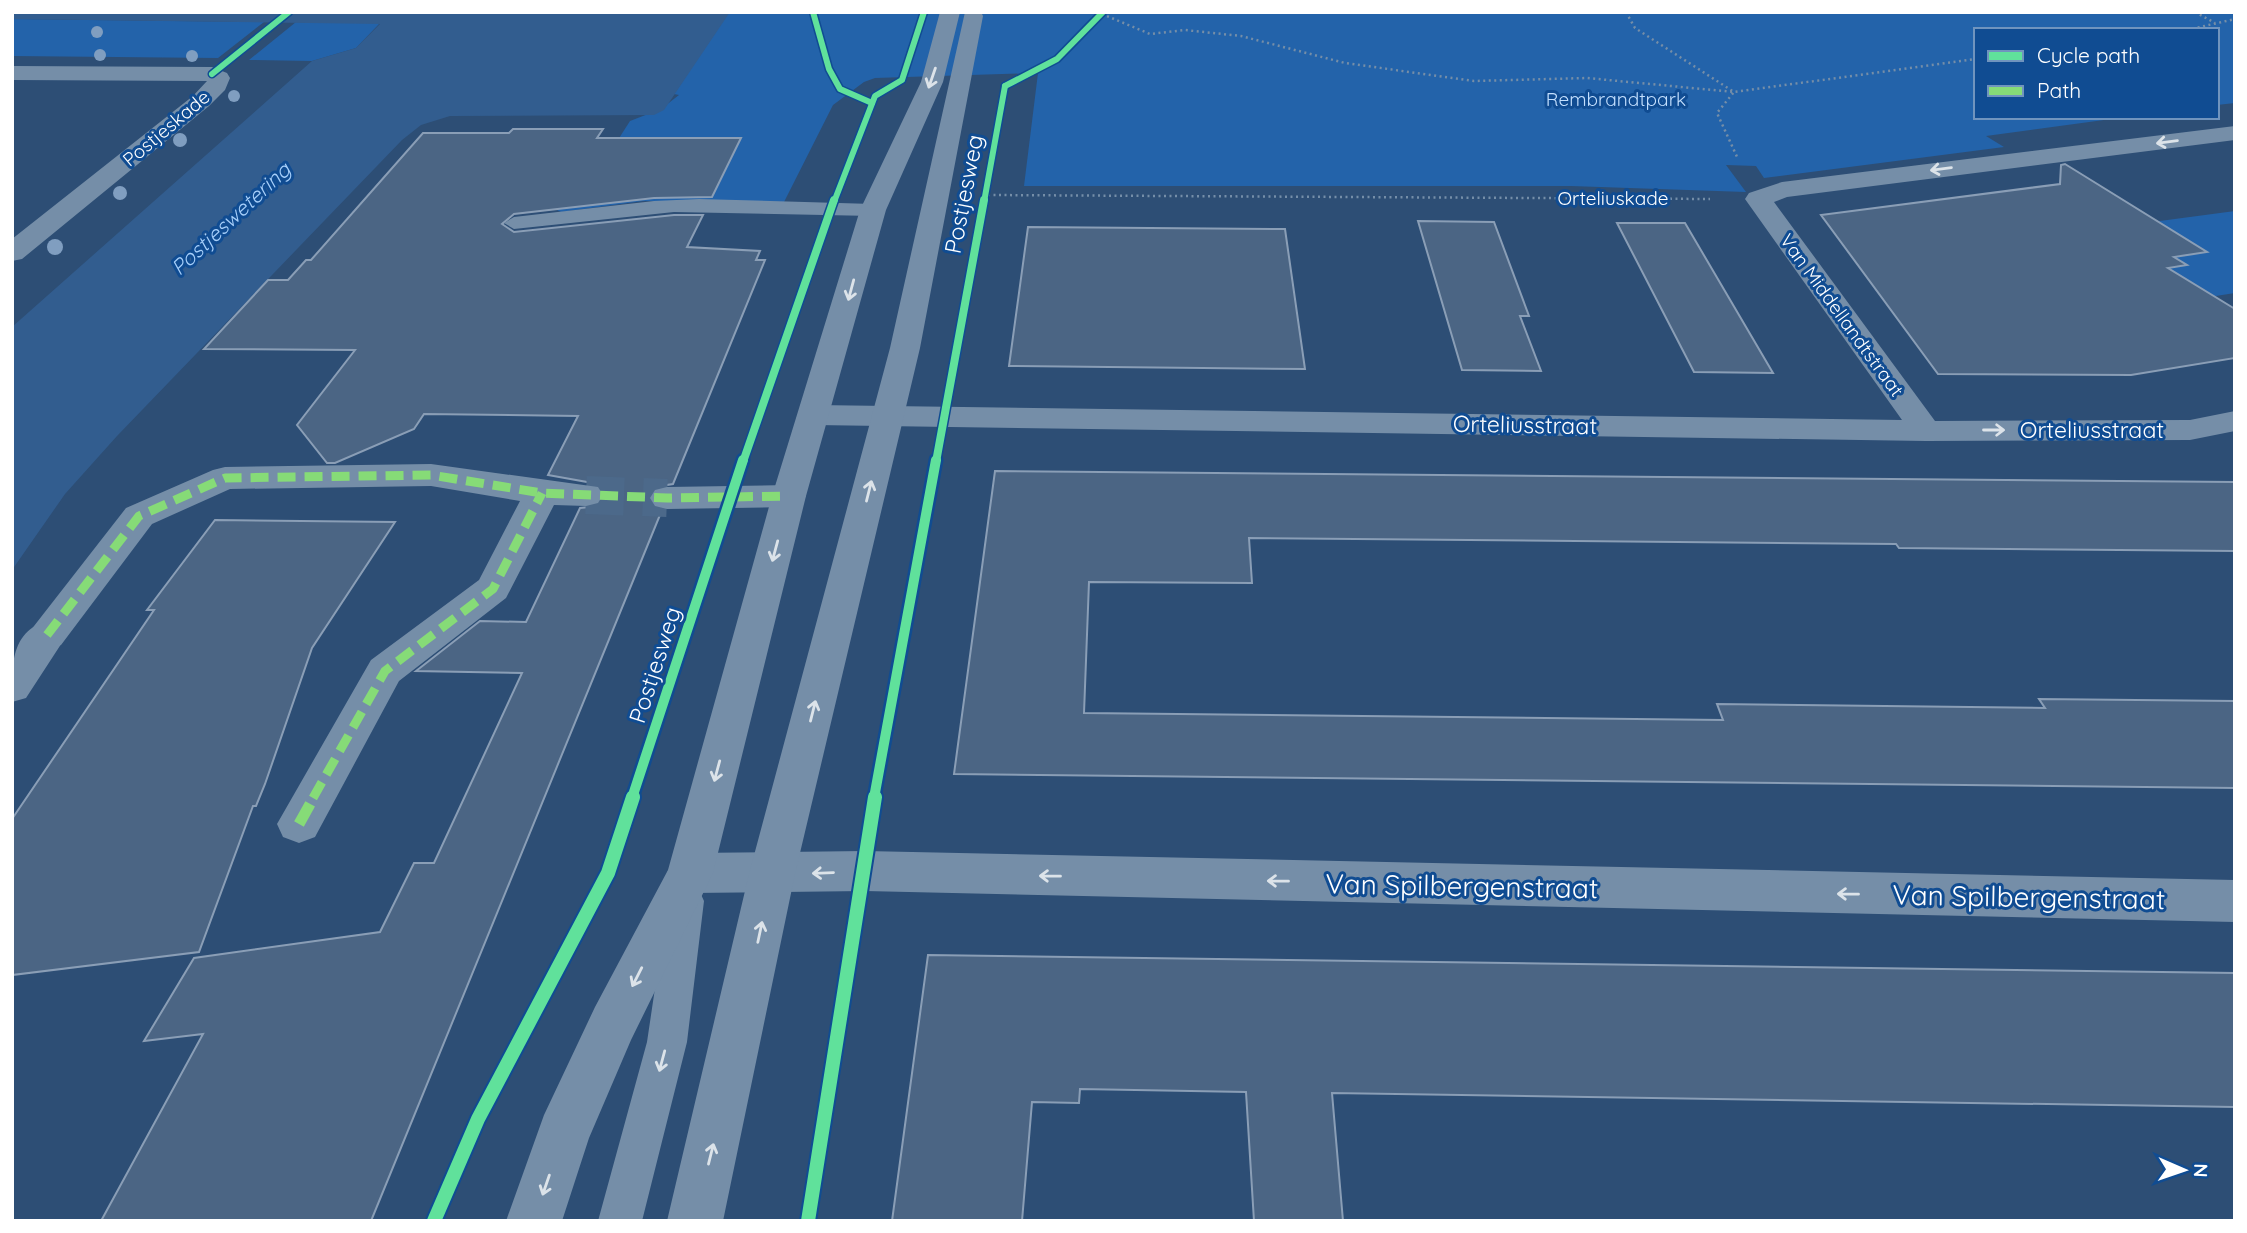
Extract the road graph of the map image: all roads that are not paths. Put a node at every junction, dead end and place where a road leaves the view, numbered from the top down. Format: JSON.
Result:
{"nodes":[{"id":1,"x":950,"y":12,"type":"edge"},
{"id":2,"x":973,"y":12,"type":"edge"},
{"id":3,"x":12,"y":73,"type":"edge"},
{"id":4,"x":2235,"y":133,"type":"edge"},
{"id":5,"x":873,"y":210,"type":"junction"},
{"id":6,"x":514,"y":223,"type":"dead end"},
{"id":7,"x":12,"y":253,"type":"edge"},
{"id":8,"x":815,"y":415,"type":"junction"},
{"id":9,"x":889,"y":415,"type":"junction"},
{"id":10,"x":2235,"y":421,"type":"edge"},
{"id":11,"x":1926,"y":431,"type":"junction"},
{"id":12,"x":542,"y":493,"type":"junction"},
{"id":13,"x":586,"y":495,"type":"tunnel mouth"},
{"id":14,"x":789,"y":496,"type":"junction"},
{"id":15,"x":667,"y":498,"type":"tunnel mouth"},
{"id":16,"x":12,"y":687,"type":"edge"},
{"id":17,"x":299,"y":824,"type":"dead end"},
{"id":18,"x":690,"y":873,"type":"junction"},
{"id":19,"x":772,"y":874,"type":"junction"},
{"id":20,"x":2235,"y":901,"type":"edge"},
{"id":21,"x":534,"y":1221,"type":"edge"},
{"id":22,"x":620,"y":1221,"type":"edge"},
{"id":23,"x":695,"y":1221,"type":"edge"}],
"edges":[{"from":1,"to":5,"type":"street","one_way":true},
{"from":2,"to":9,"type":"street","name":"Postjesweg"},
{"from":3,"to":7,"type":"street","name":"Postjeskade"},
{"from":4,"to":11,"type":"street","name":"Van Middellandtstraat","one_way":true},
{"from":5,"to":6,"type":"lane"},
{"from":5,"to":8,"type":"street","one_way":true},
{"from":8,"to":9,"type":"street","name":"Orteliusstraat"},
{"from":8,"to":14,"type":"street"},
{"from":9,"to":11,"type":"street","name":"Orteliusstraat"},
{"from":19,"to":9,"type":"street","name":"Postjesweg","one_way":true},
{"from":11,"to":10,"type":"street","name":"Orteliusstraat","one_way":true},
{"from":12,"to":13,"type":"street"},
{"from":12,"to":16,"type":"street"},
{"from":12,"to":17,"type":"street"},
{"from":14,"to":15,"type":"street"},
{"from":14,"to":18,"type":"street","one_way":true},
{"from":18,"to":19,"type":"street","name":"Van Spilbergenstraat"},
{"from":18,"to":21,"type":"street","one_way":true},
{"from":18,"to":22,"type":"lane","one_way":true},
{"from":20,"to":19,"type":"street","name":"Van Spilbergenstraat","one_way":true},
{"from":23,"to":19,"type":"street","name":"Postjesweg","one_way":true}]}
